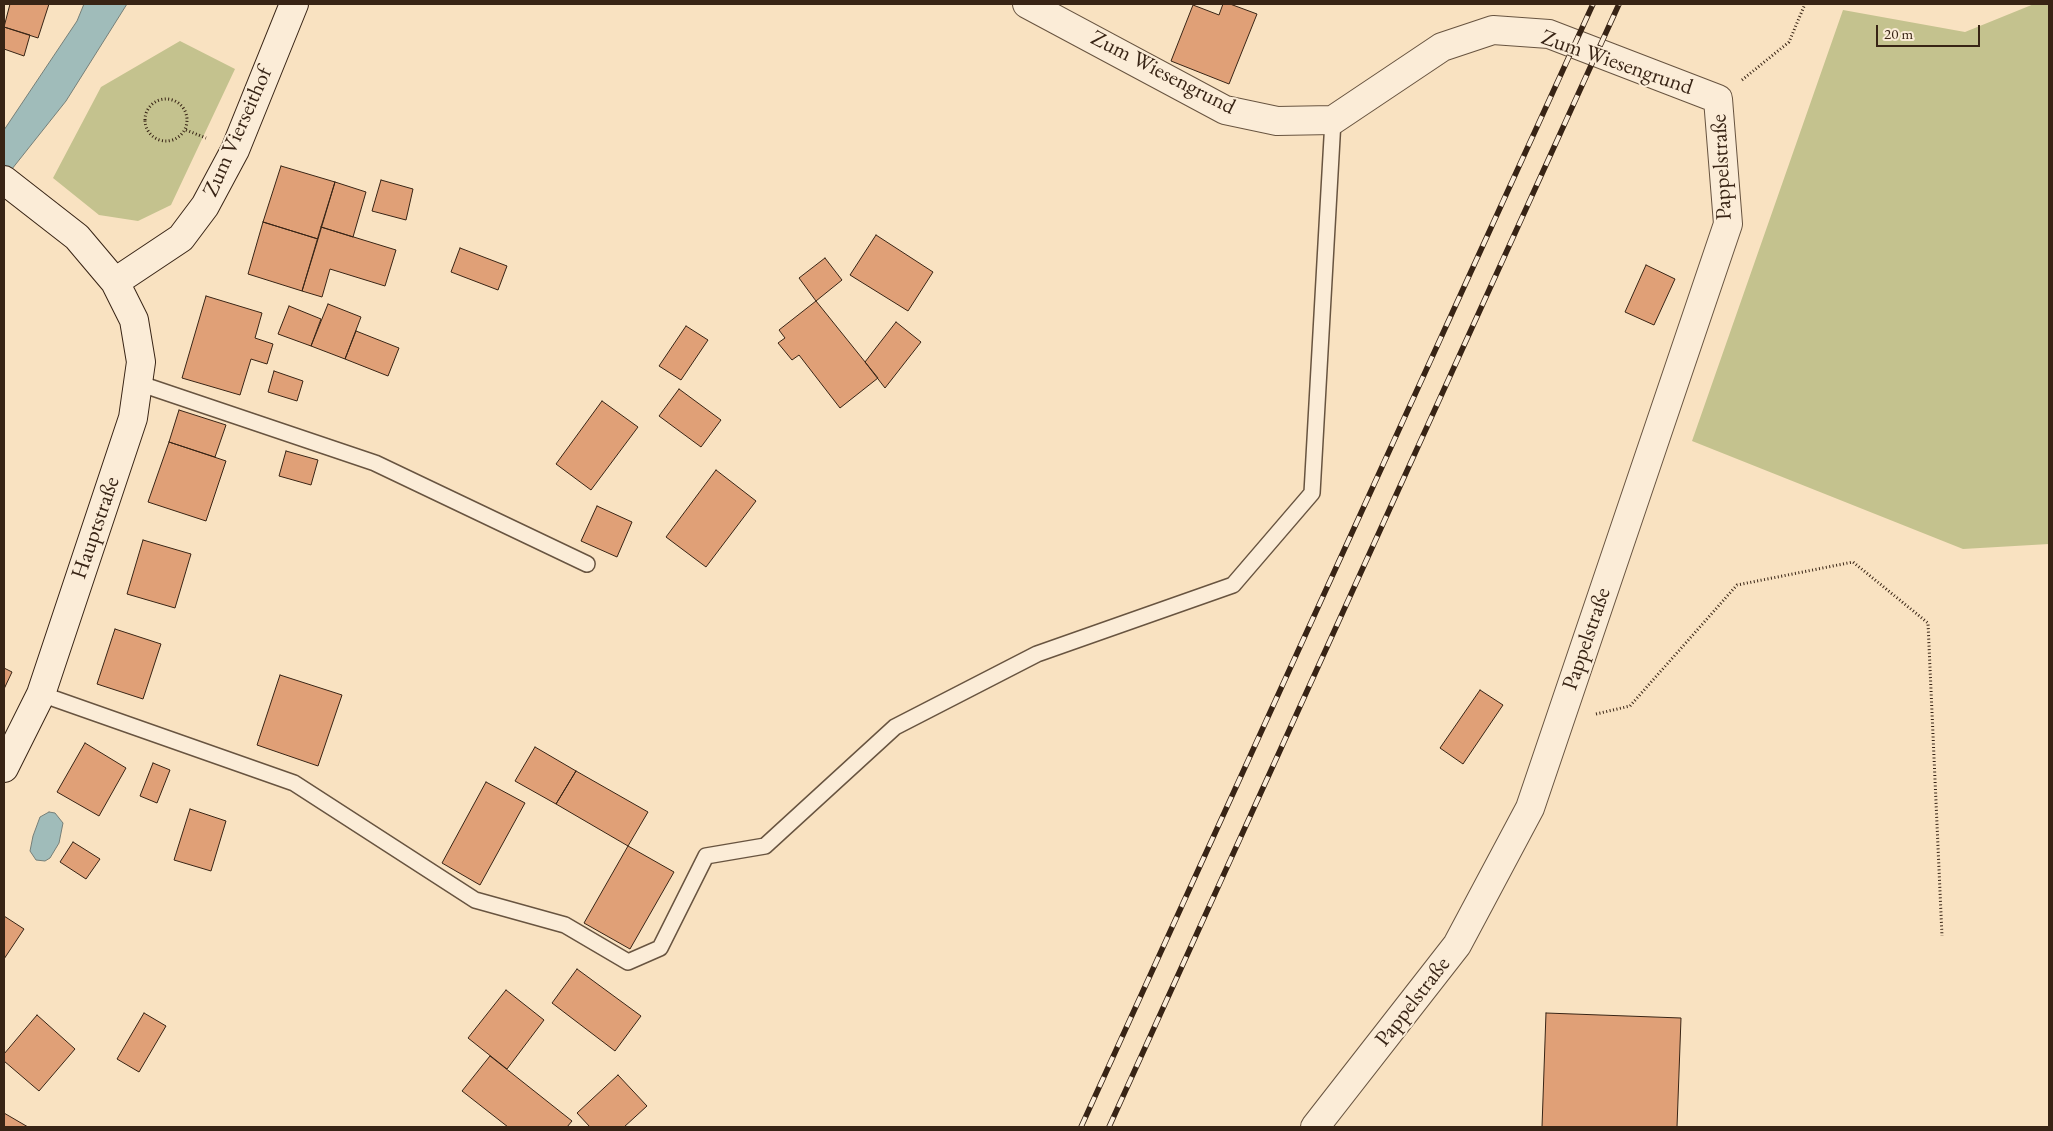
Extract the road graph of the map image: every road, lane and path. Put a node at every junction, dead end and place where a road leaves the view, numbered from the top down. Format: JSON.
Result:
{"nodes":[{"id":1,"x":294,"y":4,"type":"edge"},
{"id":2,"x":1027,"y":4,"type":"edge"},
{"id":3,"x":1805,"y":4,"type":"edge"},
{"id":4,"x":165,"y":98,"type":"joint"},
{"id":5,"x":1718,"y":98,"type":"junction"},
{"id":6,"x":1333,"y":120,"type":"junction"},
{"id":7,"x":4,"y":180,"type":"edge"},
{"id":8,"x":115,"y":282,"type":"junction"},
{"id":9,"x":138,"y":383,"type":"junction"},
{"id":10,"x":588,"y":564,"type":"dead end"},
{"id":11,"x":40,"y":694,"type":"junction"},
{"id":12,"x":1559,"y":722,"type":"junction"},
{"id":13,"x":4,"y":768,"type":"edge"},
{"id":14,"x":1942,"y":936,"type":"dead end"},
{"id":15,"x":1315,"y":1127,"type":"edge"}],
"edges":[{"from":1,"to":8,"type":"street","name":"Zum Vierseithof"},
{"from":2,"to":6,"type":"street","name":"Zum Wiesengrund"},
{"from":3,"to":5,"type":"path"},
{"from":4,"to":4,"type":"path"},
{"from":5,"to":6,"type":"street","name":"Zum Wiesengrund"},
{"from":5,"to":12,"type":"street","name":"Pappelstraße"},
{"from":6,"to":11,"type":"lane"},
{"from":7,"to":8,"type":"street","name":"Hauptstraße"},
{"from":8,"to":9,"type":"street","name":"Hauptstraße"},
{"from":9,"to":10,"type":"lane"},
{"from":9,"to":11,"type":"street","name":"Hauptstraße"},
{"from":11,"to":13,"type":"street","name":"Hauptstraße"},
{"from":12,"to":14,"type":"path"},
{"from":12,"to":15,"type":"street","name":"Pappelstraße"}]}
